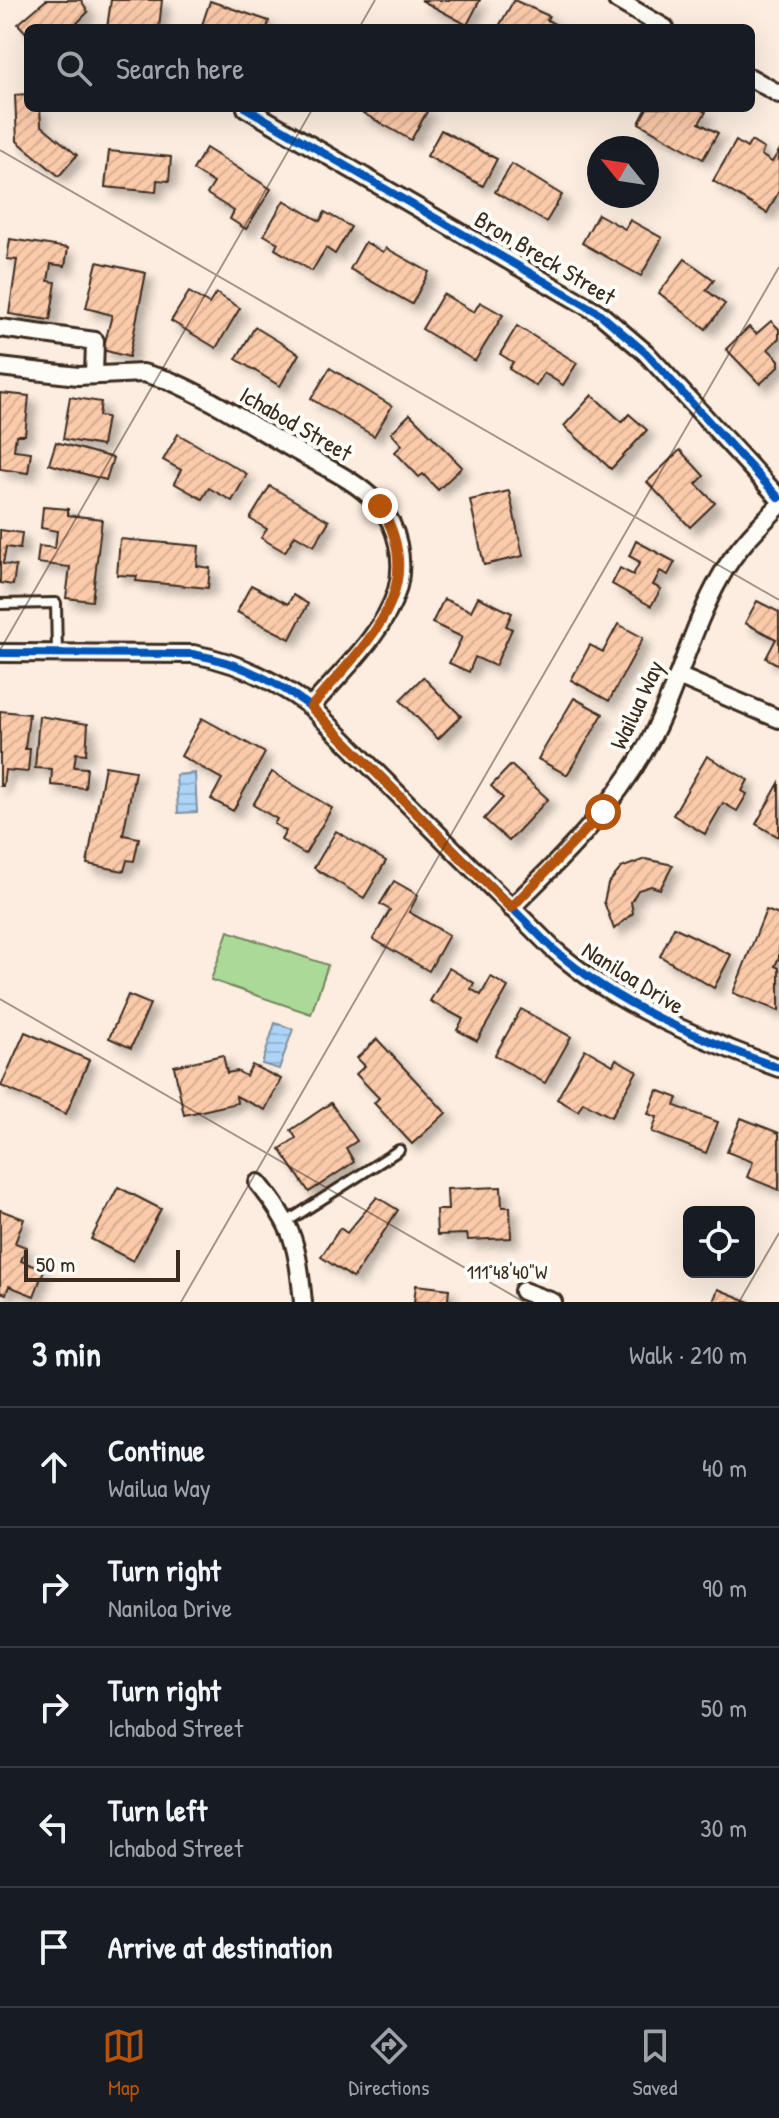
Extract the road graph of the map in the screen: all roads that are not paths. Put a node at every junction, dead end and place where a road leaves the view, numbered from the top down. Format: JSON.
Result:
{"nodes":[{"id":1,"x":617,"y":0,"type":"edge"},
{"id":2,"x":658,"y":24,"type":"edge"},
{"id":3,"x":755,"y":80,"type":"edge"},
{"id":4,"x":779,"y":94,"type":"edge"},
{"id":5,"x":253,"y":112,"type":"edge"},
{"id":6,"x":0,"y":328,"type":"edge"},
{"id":7,"x":0,"y":367,"type":"edge"},
{"id":8,"x":94,"y":375,"type":"junction"},
{"id":9,"x":779,"y":498,"type":"edge"},
{"id":10,"x":779,"y":506,"type":"edge"},
{"id":11,"x":0,"y":604,"type":"edge"},
{"id":12,"x":0,"y":653,"type":"edge"},
{"id":13,"x":57,"y":653,"type":"junction"},
{"id":14,"x":678,"y":676,"type":"junction"},
{"id":15,"x":311,"y":707,"type":"junction"},
{"id":16,"x":779,"y":719,"type":"edge"},
{"id":17,"x":511,"y":908,"type":"junction"},
{"id":18,"x":779,"y":1068,"type":"edge"},
{"id":19,"x":399,"y":1150,"type":"dead end"},
{"id":20,"x":258,"y":1183,"type":"dead end"},
{"id":21,"x":288,"y":1221,"type":"junction"},
{"id":22,"x":523,"y":1291,"type":"dead end"},
{"id":23,"x":303,"y":1302,"type":"edge"},
{"id":24,"x":553,"y":1302,"type":"edge"}],
"edges":[{"from":1,"to":2,"type":"street"},
{"from":3,"to":4,"type":"street"},
{"from":5,"to":9,"type":"street","name":"Bron Breck Street"},
{"from":6,"to":8,"type":"street"},
{"from":7,"to":8,"type":"street"},
{"from":8,"to":15,"type":"street","name":"Ichabod Street"},
{"from":10,"to":14,"type":"street","name":"Wailua Way"},
{"from":11,"to":13,"type":"lane"},
{"from":12,"to":13,"type":"street","name":"Naniloa Drive"},
{"from":13,"to":15,"type":"street","name":"Naniloa Drive"},
{"from":14,"to":16,"type":"street"},
{"from":14,"to":17,"type":"street","name":"Wailua Way"},
{"from":15,"to":17,"type":"street","name":"Naniloa Drive"},
{"from":17,"to":18,"type":"street","name":"Naniloa Drive"},
{"from":19,"to":21,"type":"lane"},
{"from":20,"to":21,"type":"street"},
{"from":21,"to":23,"type":"street"},
{"from":22,"to":24,"type":"street"}]}
